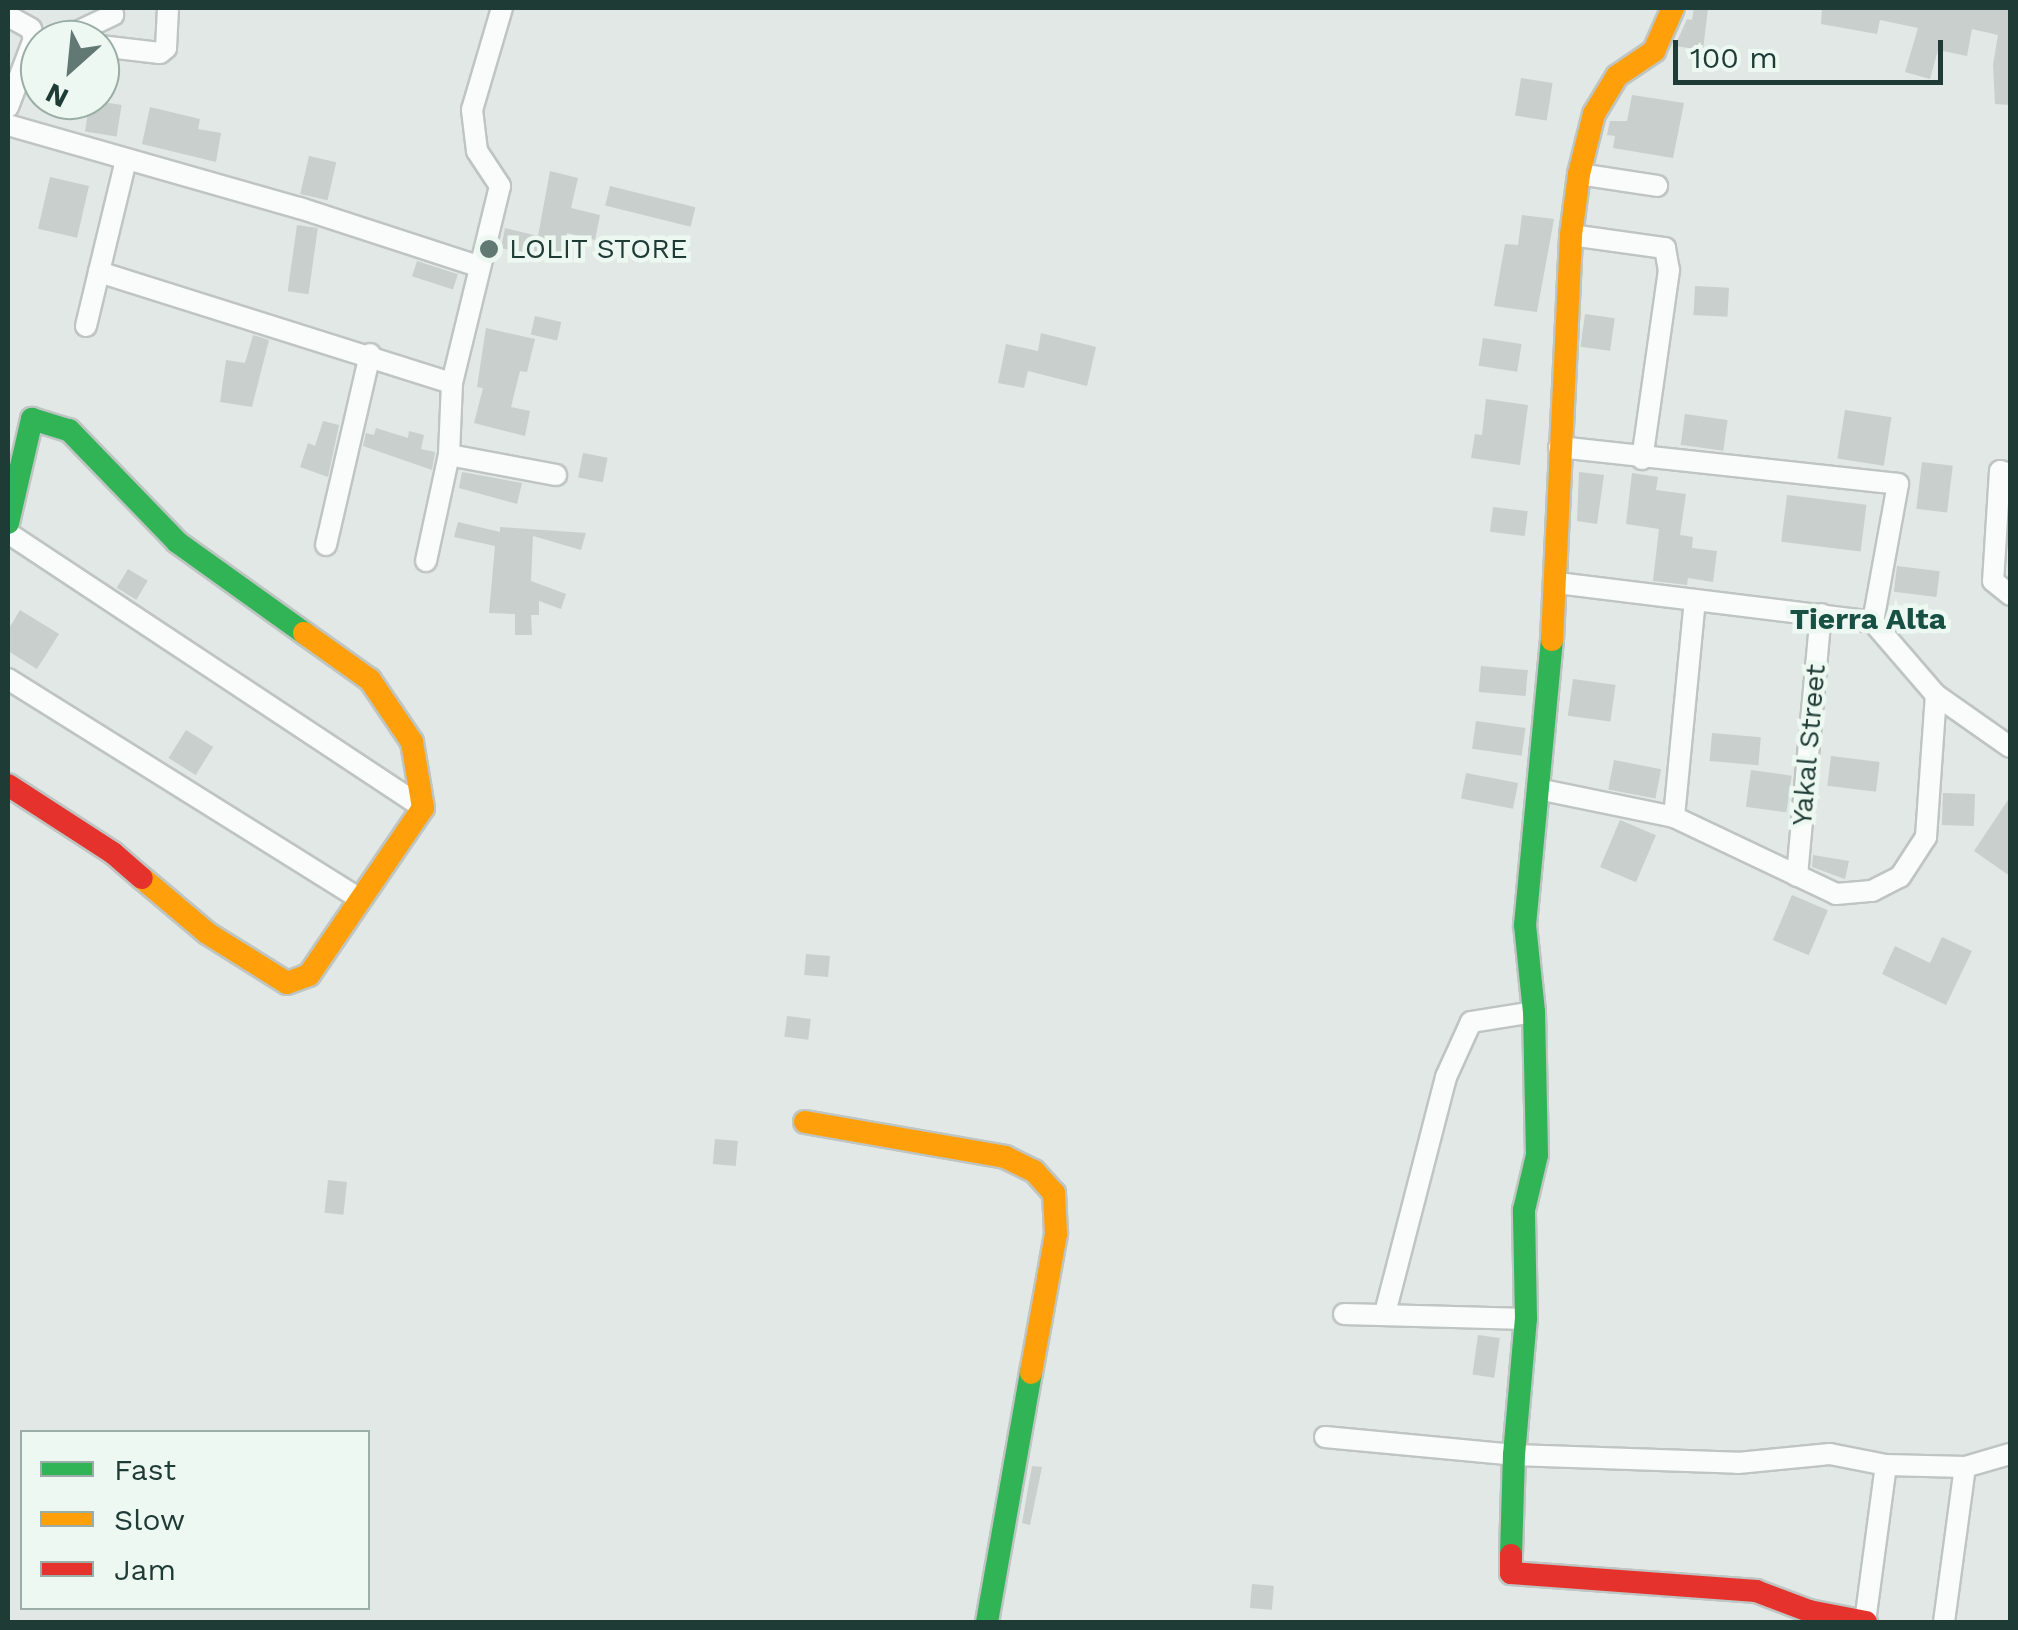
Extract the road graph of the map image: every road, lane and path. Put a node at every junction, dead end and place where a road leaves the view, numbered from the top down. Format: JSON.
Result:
{"nodes":[{"id":1,"x":168,"y":8,"type":"edge"},
{"id":2,"x":502,"y":8,"type":"edge"},
{"id":3,"x":1673,"y":8,"type":"edge"},
{"id":4,"x":112,"y":14,"type":"dead end"},
{"id":5,"x":100,"y":20,"type":"edge"},
{"id":6,"x":120,"y":48,"type":"edge"},
{"id":7,"x":20,"y":82,"type":"edge"},
{"id":8,"x":8,"y":107,"type":"edge"},
{"id":9,"x":8,"y":125,"type":"edge"},
{"id":10,"x":126,"y":160,"type":"junction"},
{"id":11,"x":1579,"y":174,"type":"junction"},
{"id":12,"x":1657,"y":186,"type":"dead end"},
{"id":13,"x":1571,"y":234,"type":"junction"},
{"id":14,"x":480,"y":267,"type":"junction"},
{"id":15,"x":99,"y":272,"type":"junction"},
{"id":16,"x":86,"y":326,"type":"dead end"},
{"id":17,"x":370,"y":354,"type":"junction"},
{"id":18,"x":452,"y":383,"type":"junction"},
{"id":19,"x":1559,"y":447,"type":"junction"},
{"id":20,"x":449,"y":455,"type":"junction"},
{"id":21,"x":1642,"y":459,"type":"junction"},
{"id":22,"x":2010,"y":474,"type":"edge"},
{"id":23,"x":556,"y":475,"type":"dead end"},
{"id":24,"x":8,"y":523,"type":"edge"},
{"id":25,"x":8,"y":534,"type":"edge"},
{"id":26,"x":326,"y":545,"type":"dead end"},
{"id":27,"x":426,"y":561,"type":"dead end"},
{"id":28,"x":1556,"y":582,"type":"junction"},
{"id":29,"x":2002,"y":588,"type":"edge"},
{"id":30,"x":1695,"y":600,"type":"junction"},
{"id":31,"x":1821,"y":614,"type":"junction"},
{"id":32,"x":1874,"y":622,"type":"junction"},
{"id":33,"x":8,"y":679,"type":"edge"},
{"id":34,"x":1936,"y":695,"type":"junction"},
{"id":35,"x":2010,"y":747,"type":"edge"},
{"id":36,"x":8,"y":785,"type":"edge"},
{"id":37,"x":1538,"y":789,"type":"junction"},
{"id":38,"x":422,"y":808,"type":"junction"},
{"id":39,"x":1674,"y":817,"type":"junction"},
{"id":40,"x":1797,"y":876,"type":"junction"},
{"id":41,"x":359,"y":898,"type":"junction"},
{"id":42,"x":1534,"y":1012,"type":"junction"},
{"id":43,"x":804,"y":1122,"type":"dead end"},
{"id":44,"x":1385,"y":1313,"type":"junction"},
{"id":45,"x":1344,"y":1314,"type":"dead end"},
{"id":46,"x":1526,"y":1319,"type":"junction"},
{"id":47,"x":1325,"y":1437,"type":"dead end"},
{"id":48,"x":2010,"y":1454,"type":"edge"},
{"id":49,"x":1514,"y":1455,"type":"junction"},
{"id":50,"x":1886,"y":1464,"type":"junction"},
{"id":51,"x":1965,"y":1467,"type":"junction"},
{"id":52,"x":987,"y":1622,"type":"edge"},
{"id":53,"x":1866,"y":1622,"type":"edge"},
{"id":54,"x":1944,"y":1622,"type":"edge"}],
"edges":[{"from":1,"to":6,"type":"street"},
{"from":2,"to":14,"type":"street"},
{"from":3,"to":11,"type":"street"},
{"from":4,"to":5,"type":"street"},
{"from":7,"to":8,"type":"street"},
{"from":9,"to":10,"type":"street"},
{"from":10,"to":14,"type":"street"},
{"from":10,"to":15,"type":"street"},
{"from":11,"to":12,"type":"street"},
{"from":11,"to":13,"type":"street"},
{"from":13,"to":19,"type":"street"},
{"from":13,"to":21,"type":"street"},
{"from":14,"to":18,"type":"street"},
{"from":15,"to":16,"type":"street"},
{"from":15,"to":17,"type":"street"},
{"from":17,"to":18,"type":"street"},
{"from":17,"to":26,"type":"street"},
{"from":18,"to":20,"type":"street"},
{"from":19,"to":21,"type":"street"},
{"from":19,"to":28,"type":"street"},
{"from":20,"to":23,"type":"street"},
{"from":20,"to":27,"type":"street"},
{"from":21,"to":32,"type":"street"},
{"from":22,"to":29,"type":"street"},
{"from":24,"to":38,"type":"street"},
{"from":25,"to":38,"type":"street"},
{"from":28,"to":30,"type":"street"},
{"from":28,"to":37,"type":"street"},
{"from":30,"to":31,"type":"street"},
{"from":30,"to":39,"type":"street"},
{"from":31,"to":32,"type":"street"},
{"from":31,"to":40,"type":"street","name":"Yakal Street"},
{"from":32,"to":34,"type":"street"},
{"from":33,"to":41,"type":"street"},
{"from":34,"to":35,"type":"street"},
{"from":34,"to":40,"type":"street"},
{"from":36,"to":41,"type":"street"},
{"from":37,"to":39,"type":"street"},
{"from":37,"to":42,"type":"street"},
{"from":38,"to":41,"type":"street"},
{"from":39,"to":40,"type":"street"},
{"from":42,"to":44,"type":"street"},
{"from":42,"to":46,"type":"street"},
{"from":43,"to":52,"type":"street"},
{"from":44,"to":45,"type":"street"},
{"from":44,"to":46,"type":"street"},
{"from":46,"to":49,"type":"street"},
{"from":47,"to":49,"type":"street"},
{"from":48,"to":51,"type":"street"},
{"from":49,"to":50,"type":"street"},
{"from":49,"to":53,"type":"street"},
{"from":50,"to":51,"type":"street"},
{"from":50,"to":53,"type":"street"},
{"from":51,"to":54,"type":"street"}]}
